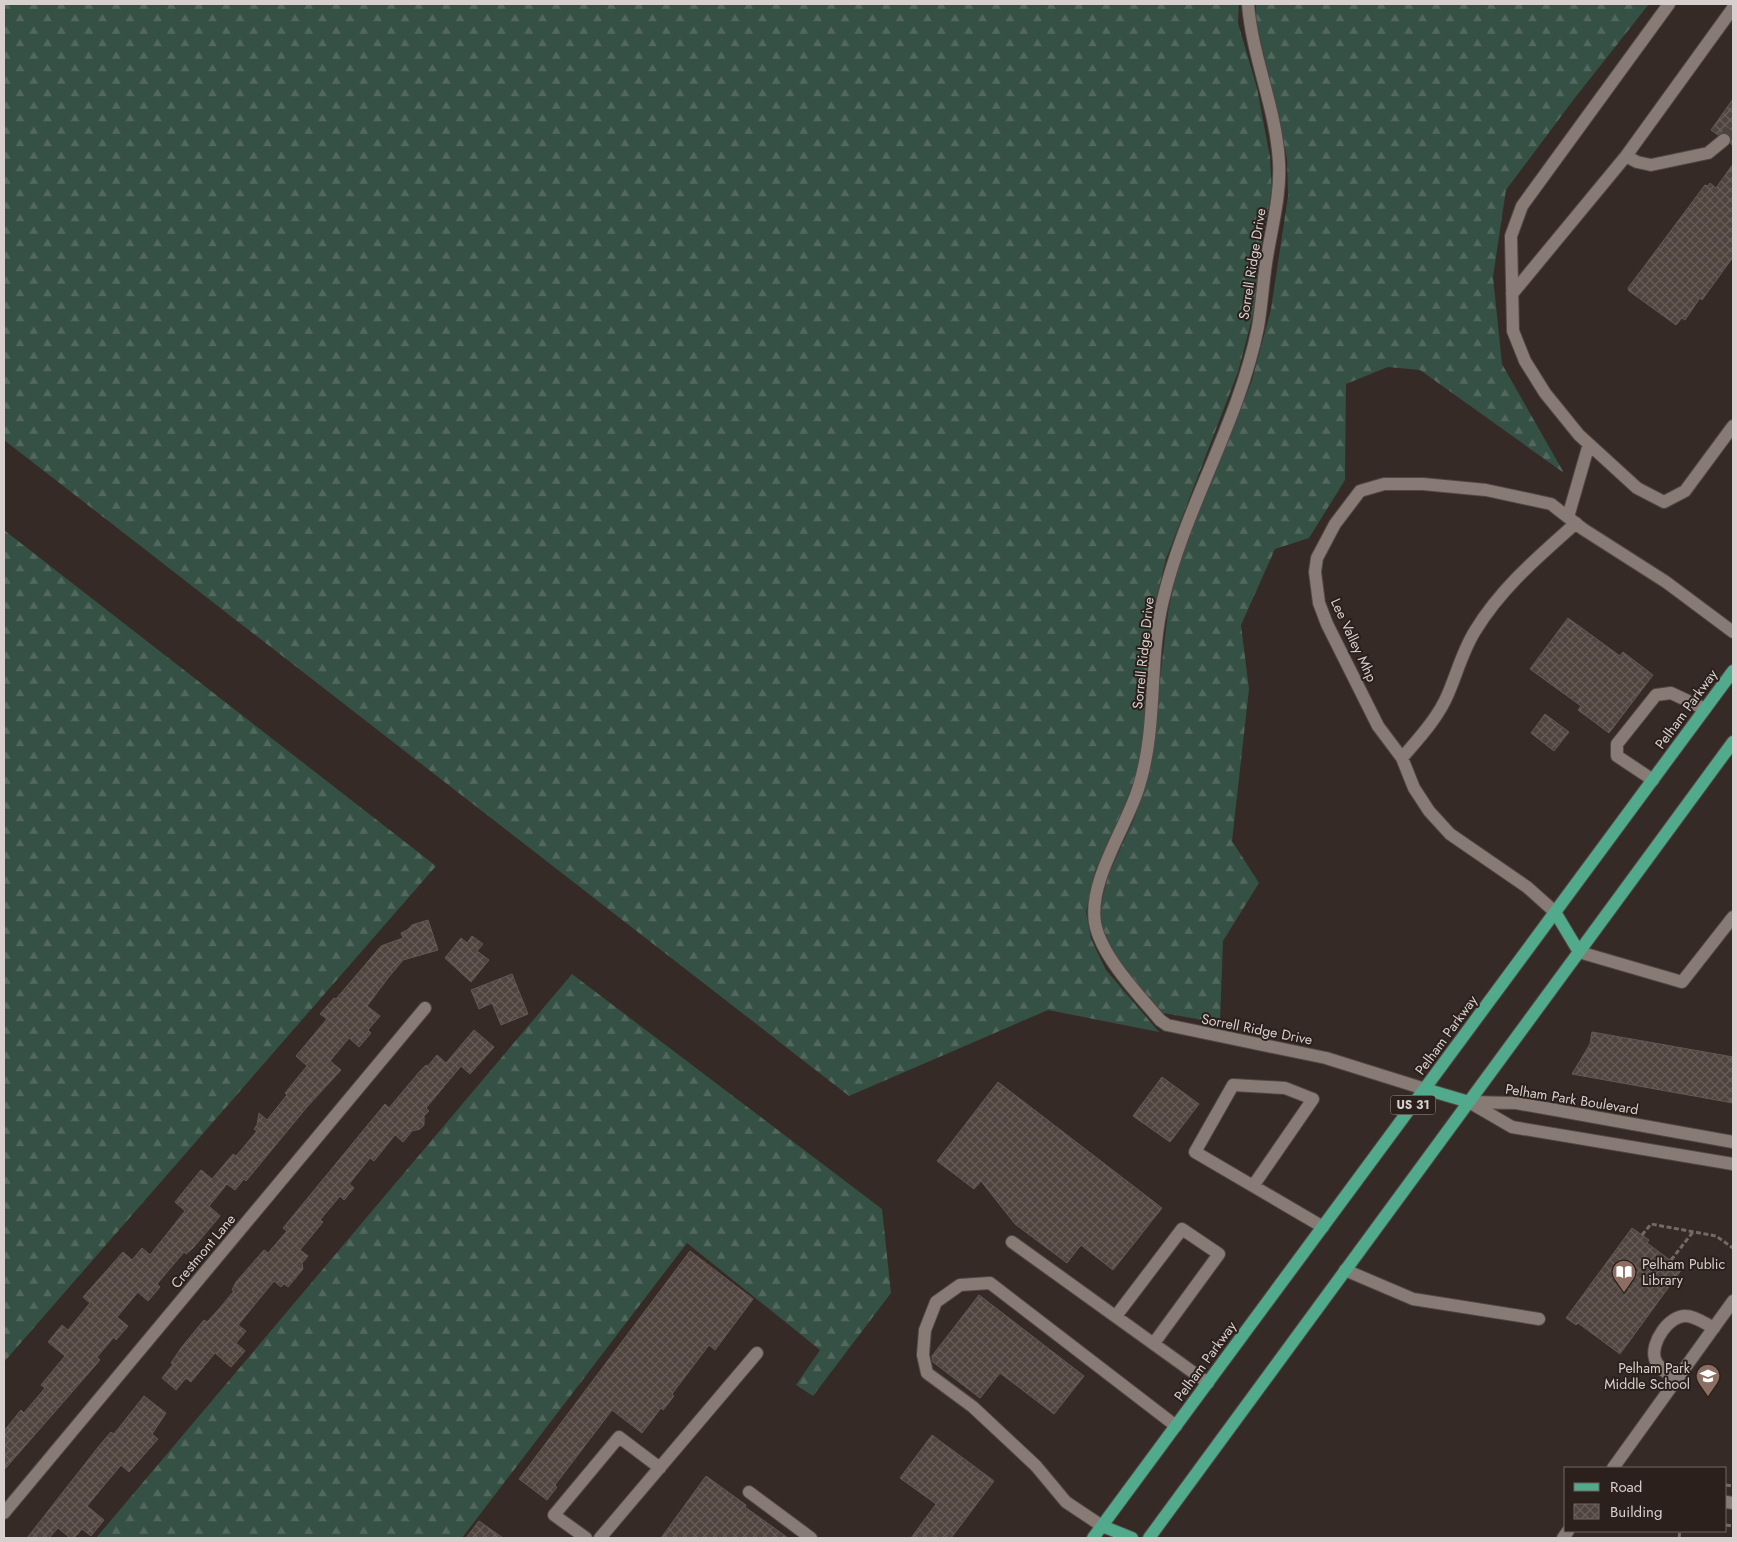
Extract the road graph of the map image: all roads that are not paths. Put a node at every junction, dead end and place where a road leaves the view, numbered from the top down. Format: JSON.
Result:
{"nodes":[{"id":1,"x":1248,"y":4,"type":"edge"},
{"id":2,"x":1669,"y":4,"type":"edge"},
{"id":3,"x":1731,"y":16,"type":"edge"},
{"id":4,"x":1724,"y":140,"type":"tunnel mouth"},
{"id":5,"x":1626,"y":156,"type":"junction"},
{"id":6,"x":1512,"y":294,"type":"junction"},
{"id":7,"x":1733,"y":426,"type":"edge"},
{"id":8,"x":1589,"y":444,"type":"junction"},
{"id":9,"x":1572,"y":520,"type":"junction"},
{"id":10,"x":1733,"y":632,"type":"edge"},
{"id":11,"x":1733,"y":671,"type":"edge"},
{"id":12,"x":1705,"y":709,"type":"junction"},
{"id":13,"x":1733,"y":742,"type":"edge"},
{"id":14,"x":1402,"y":758,"type":"junction"},
{"id":15,"x":1653,"y":780,"type":"junction"},
{"id":16,"x":1555,"y":912,"type":"junction"},
{"id":17,"x":1733,"y":917,"type":"edge"},
{"id":18,"x":1579,"y":952,"type":"junction"},
{"id":19,"x":425,"y":1008,"type":"dead end"},
{"id":20,"x":1425,"y":1088,"type":"junction"},
{"id":21,"x":1469,"y":1102,"type":"junction"},
{"id":22,"x":1733,"y":1142,"type":"edge"},
{"id":23,"x":1733,"y":1164,"type":"edge"},
{"id":24,"x":1253,"y":1186,"type":"junction"},
{"id":25,"x":1323,"y":1227,"type":"junction"},
{"id":26,"x":1012,"y":1242,"type":"dead end"},
{"id":27,"x":1345,"y":1270,"type":"junction"},
{"id":28,"x":1733,"y":1301,"type":"edge"},
{"id":29,"x":1116,"y":1316,"type":"junction"},
{"id":30,"x":1539,"y":1319,"type":"dead end"},
{"id":31,"x":1714,"y":1328,"type":"junction"},
{"id":32,"x":1154,"y":1344,"type":"junction"},
{"id":33,"x":757,"y":1353,"type":"dead end"},
{"id":34,"x":1677,"y":1380,"type":"junction"},
{"id":35,"x":1208,"y":1383,"type":"junction"},
{"id":36,"x":1176,"y":1426,"type":"junction"},
{"id":37,"x":1614,"y":1467,"type":"edge"},
{"id":38,"x":660,"y":1468,"type":"junction"},
{"id":39,"x":749,"y":1492,"type":"dead end"},
{"id":40,"x":4,"y":1513,"type":"edge"},
{"id":41,"x":1102,"y":1526,"type":"junction"},
{"id":42,"x":586,"y":1538,"type":"edge"},
{"id":43,"x":600,"y":1538,"type":"edge"},
{"id":44,"x":811,"y":1538,"type":"edge"},
{"id":45,"x":1093,"y":1538,"type":"edge"},
{"id":46,"x":1132,"y":1538,"type":"edge"},
{"id":47,"x":1149,"y":1538,"type":"edge"}],
"edges":[{"from":1,"to":20,"type":"street","name":"Sorrell Ridge Drive"},
{"from":2,"to":6,"type":"street"},
{"from":3,"to":5,"type":"street"},
{"from":4,"to":5,"type":"street"},
{"from":5,"to":6,"type":"street"},
{"from":6,"to":8,"type":"street"},
{"from":7,"to":8,"type":"street"},
{"from":8,"to":9,"type":"street"},
{"from":9,"to":10,"type":"street","name":"Lee Valley Mhp"},
{"from":9,"to":14,"type":"street"},
{"from":9,"to":14,"type":"street","name":"Lee Valley Mhp"},
{"from":11,"to":12,"type":"main road","name":"Pelham Parkway","number":"US 31"},
{"from":12,"to":15,"type":"main road","name":"Pelham Parkway","number":"US 31"},
{"from":12,"to":15,"type":"street"},
{"from":13,"to":18,"type":"main road","number":"US 31"},
{"from":14,"to":16,"type":"street","name":"Lee Valley Mhp"},
{"from":15,"to":16,"type":"main road","name":"Pelham Parkway","number":"US 31"},
{"from":16,"to":18,"type":"main road"},
{"from":16,"to":20,"type":"main road","name":"Pelham Parkway","number":"US 31"},
{"from":17,"to":18,"type":"street"},
{"from":18,"to":21,"type":"main road","number":"US 31"},
{"from":19,"to":40,"type":"street","name":"Crestmont Lane"},
{"from":20,"to":21,"type":"main road"},
{"from":20,"to":25,"type":"main road","name":"Pelham Parkway","number":"US 31"},
{"from":21,"to":22,"type":"street","name":"Pelham Park Boulevard"},
{"from":21,"to":23,"type":"street"},
{"from":21,"to":27,"type":"main road","number":"US 31"},
{"from":24,"to":24,"type":"street"},
{"from":24,"to":25,"type":"street"},
{"from":25,"to":35,"type":"main road","name":"Pelham Parkway","number":"US 31"},
{"from":26,"to":29,"type":"street"},
{"from":27,"to":30,"type":"street"},
{"from":27,"to":47,"type":"main road","number":"US 31"},
{"from":28,"to":31,"type":"street"},
{"from":29,"to":32,"type":"street"},
{"from":29,"to":32,"type":"street"},
{"from":31,"to":34,"type":"street"},
{"from":31,"to":34,"type":"street"},
{"from":32,"to":35,"type":"street"},
{"from":33,"to":38,"type":"street"},
{"from":34,"to":37,"type":"street"},
{"from":35,"to":36,"type":"main road","name":"Pelham Parkway","number":"US 31"},
{"from":36,"to":41,"type":"main road","name":"Pelham Parkway","number":"US 31"},
{"from":36,"to":41,"type":"street"},
{"from":38,"to":42,"type":"street"},
{"from":38,"to":43,"type":"street"},
{"from":39,"to":44,"type":"street"},
{"from":41,"to":45,"type":"main road","name":"Pelham Parkway","number":"US 31"},
{"from":41,"to":46,"type":"main road"}]}
